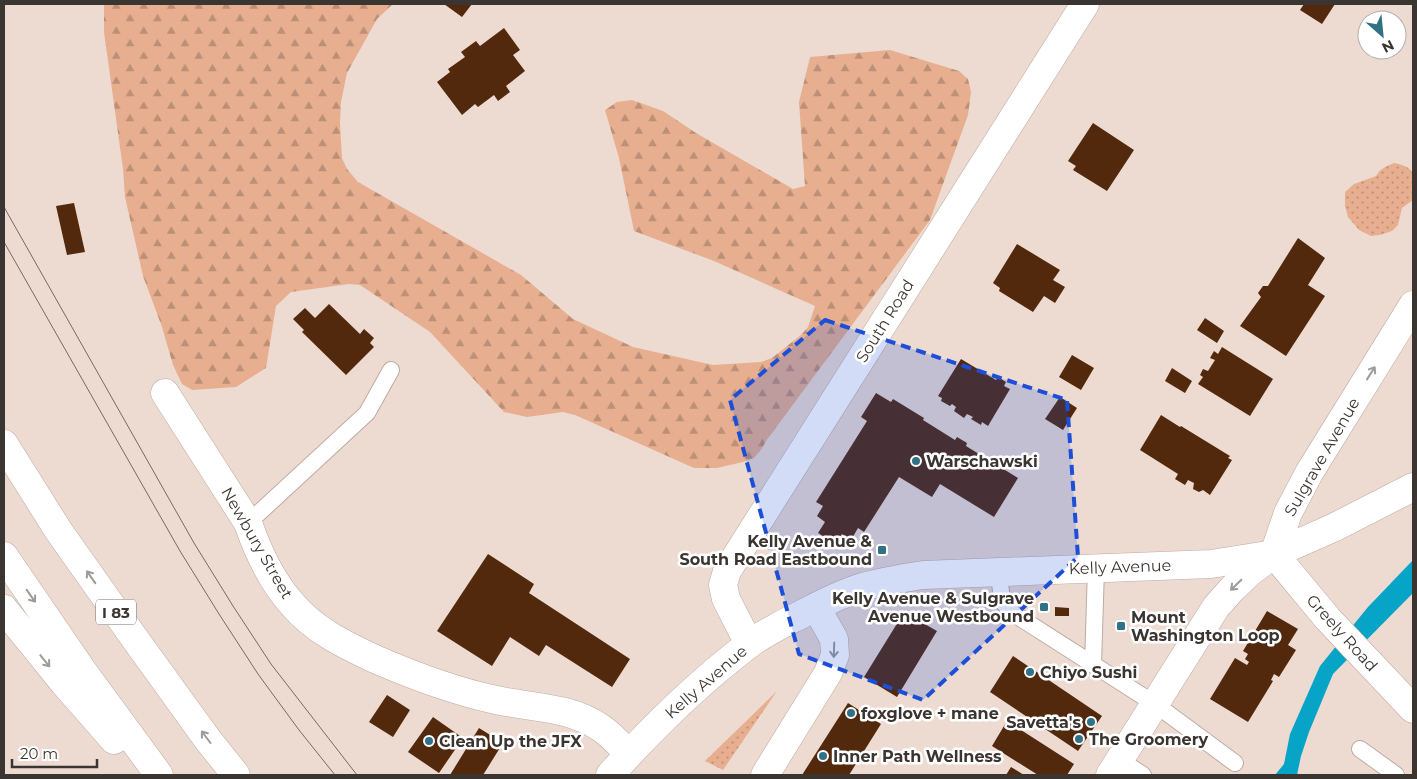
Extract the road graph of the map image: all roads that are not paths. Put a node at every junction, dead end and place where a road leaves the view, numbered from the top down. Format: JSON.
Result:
{"nodes":[{"id":1,"x":1085,"y":4,"type":"edge"},
{"id":2,"x":1413,"y":305,"type":"edge"},
{"id":3,"x":391,"y":370,"type":"dead end"},
{"id":4,"x":165,"y":393,"type":"dead end"},
{"id":5,"x":4,"y":444,"type":"edge"},
{"id":6,"x":1413,"y":487,"type":"edge"},
{"id":7,"x":248,"y":522,"type":"junction"},
{"id":8,"x":1274,"y":554,"type":"junction"},
{"id":9,"x":4,"y":556,"type":"edge"},
{"id":10,"x":1096,"y":568,"type":"junction"},
{"id":11,"x":999,"y":573,"type":"junction"},
{"id":12,"x":816,"y":607,"type":"junction"},
{"id":13,"x":4,"y":609,"type":"edge"},
{"id":14,"x":749,"y":644,"type":"junction"},
{"id":15,"x":1093,"y":665,"type":"junction"},
{"id":16,"x":1155,"y":704,"type":"junction"},
{"id":17,"x":1413,"y":709,"type":"edge"},
{"id":18,"x":1360,"y":750,"type":"dead end"},
{"id":19,"x":629,"y":753,"type":"junction"},
{"id":20,"x":1235,"y":763,"type":"dead end"},
{"id":21,"x":1115,"y":768,"type":"edge"},
{"id":22,"x":145,"y":775,"type":"edge"},
{"id":23,"x":159,"y":775,"type":"edge"},
{"id":24,"x":236,"y":775,"type":"edge"},
{"id":25,"x":610,"y":775,"type":"edge"},
{"id":26,"x":765,"y":775,"type":"edge"},
{"id":27,"x":1143,"y":775,"type":"edge"},
{"id":28,"x":1396,"y":775,"type":"edge"}],
"edges":[{"from":1,"to":14,"type":"main road","name":"South Road"},
{"from":8,"to":2,"type":"main road","name":"Sulgrave Avenue","one_way":true},
{"from":3,"to":7,"type":"lane"},
{"from":4,"to":7,"type":"main road","name":"Newbury Street"},
{"from":24,"to":5,"type":"main road","number":"I 83","one_way":true},
{"from":6,"to":8,"type":"main road","name":"Kelly Avenue"},
{"from":7,"to":19,"type":"main road","name":"Newbury Street"},
{"from":8,"to":10,"type":"main road","name":"Kelly Avenue"},
{"from":8,"to":16,"type":"main road","one_way":true},
{"from":8,"to":17,"type":"main road","name":"Greely Road"},
{"from":9,"to":23,"type":"main road","one_way":true},
{"from":10,"to":11,"type":"main road","name":"Kelly Avenue"},
{"from":10,"to":15,"type":"lane"},
{"from":11,"to":12,"type":"main road","name":"Kelly Avenue"},
{"from":11,"to":15,"type":"lane"},
{"from":12,"to":14,"type":"main road","name":"Kelly Avenue"},
{"from":12,"to":26,"type":"main road","one_way":true},
{"from":13,"to":22,"type":"main road","one_way":true},
{"from":14,"to":19,"type":"main road","name":"Kelly Avenue"},
{"from":15,"to":16,"type":"lane"},
{"from":16,"to":20,"type":"lane"},
{"from":16,"to":21,"type":"main road"},
{"from":18,"to":28,"type":"lane"},
{"from":19,"to":25,"type":"main road","name":"Kelly Avenue"},
{"from":21,"to":27,"type":"lane"}]}
